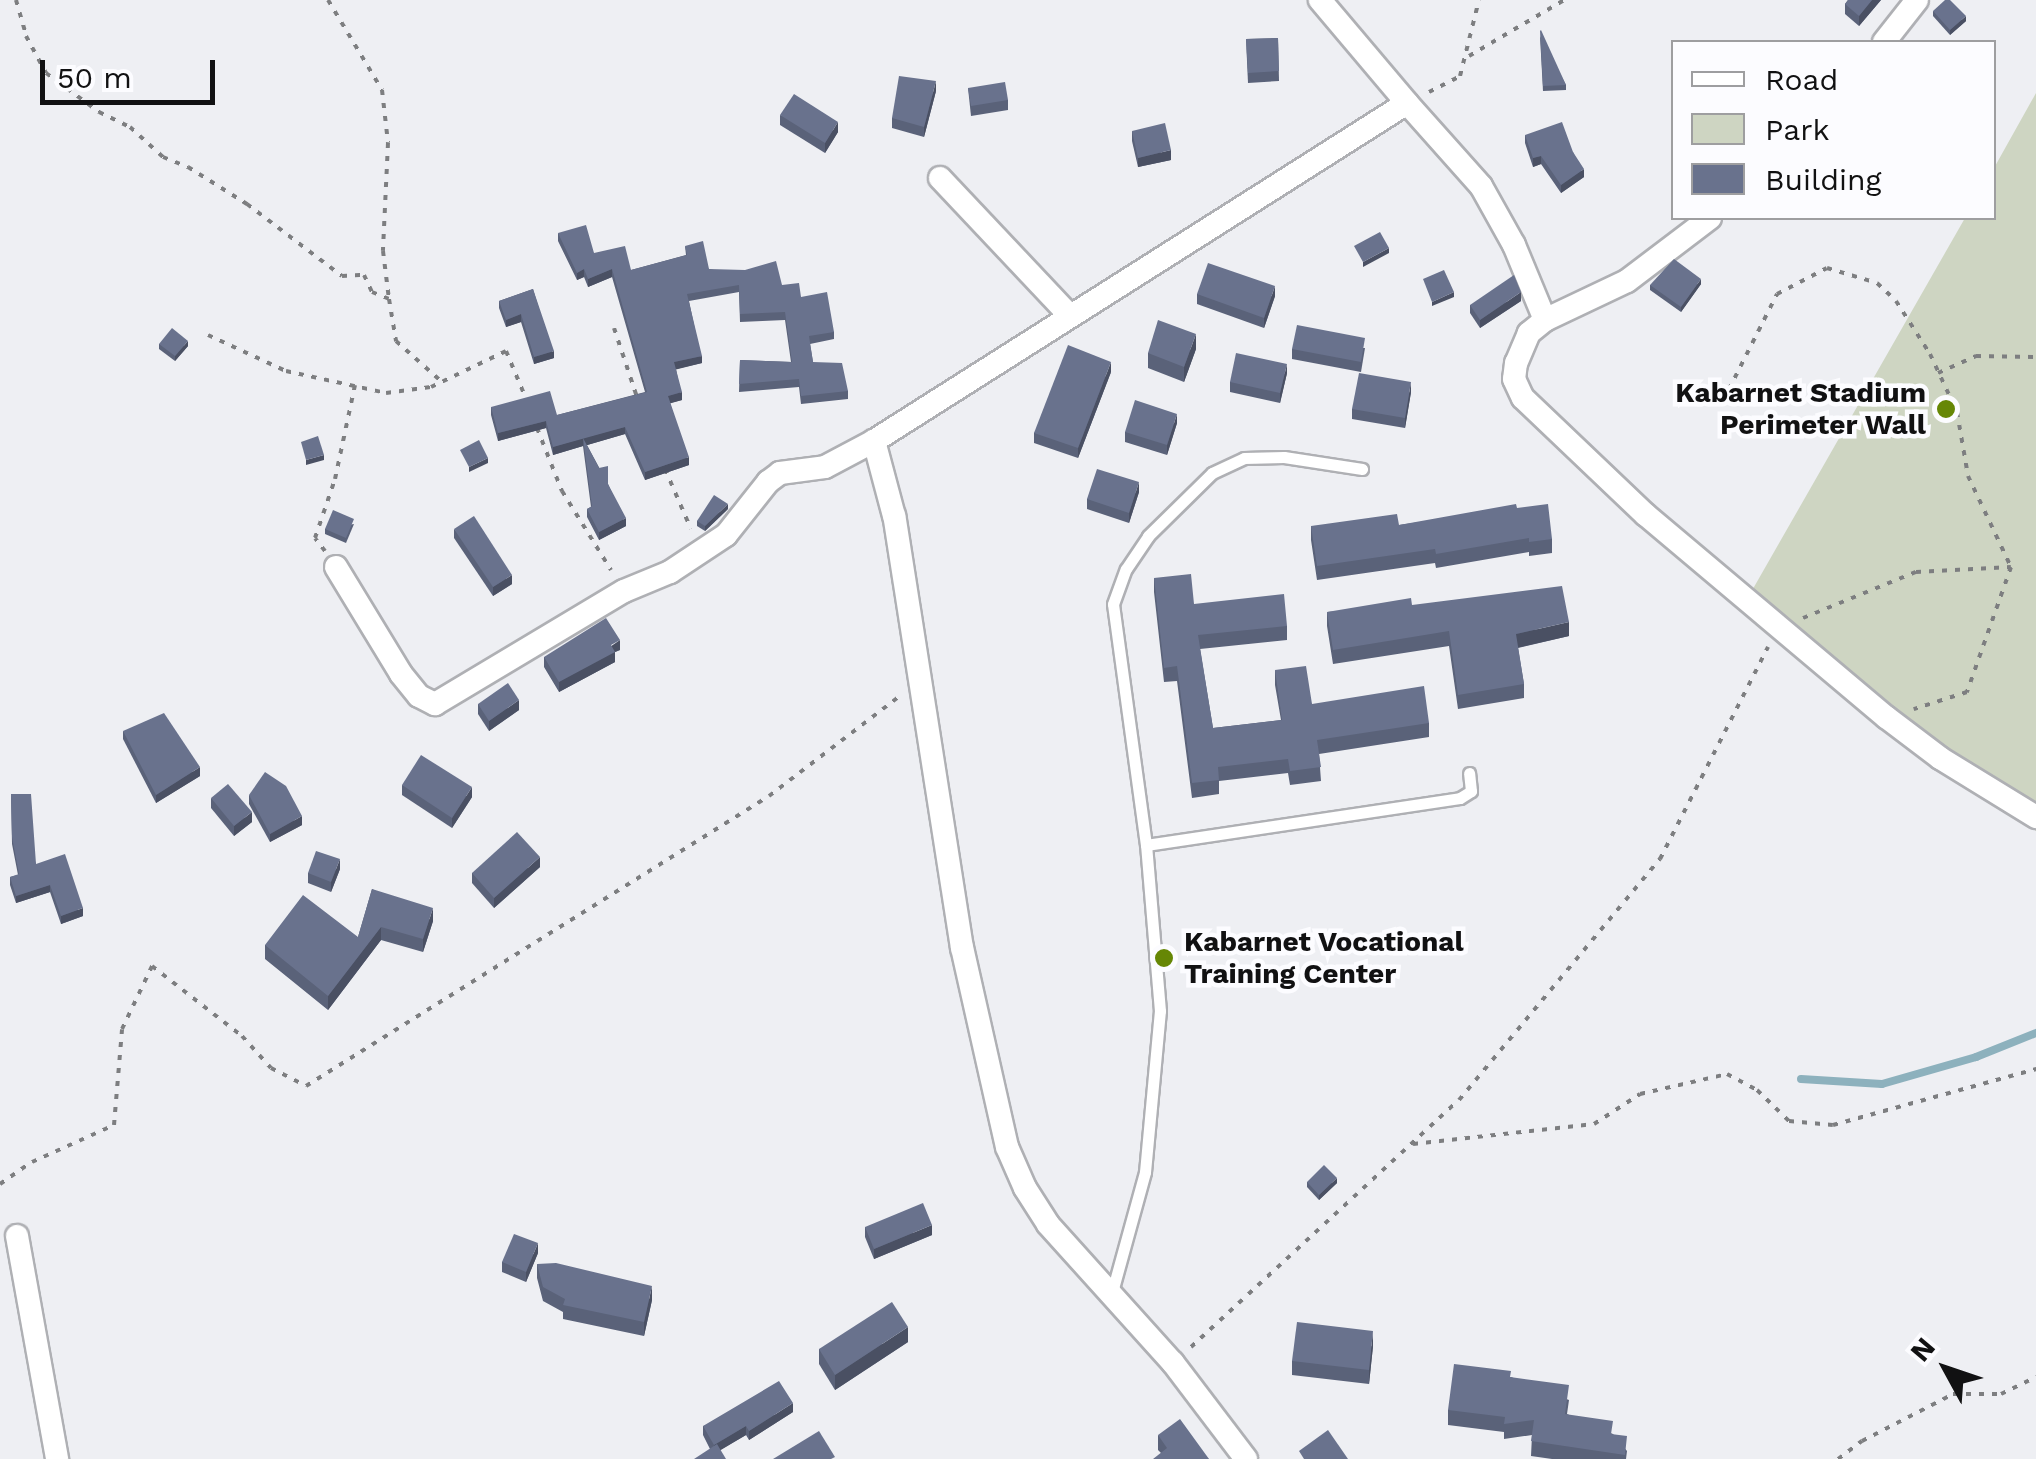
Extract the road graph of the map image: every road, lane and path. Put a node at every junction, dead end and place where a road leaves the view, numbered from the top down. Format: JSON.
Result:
{"nodes":[{"id":1,"x":16,"y":0,"type":"edge"},
{"id":2,"x":328,"y":0,"type":"edge"},
{"id":3,"x":1320,"y":0,"type":"edge"},
{"id":4,"x":1479,"y":0,"type":"edge"},
{"id":5,"x":1564,"y":0,"type":"edge"},
{"id":6,"x":1916,"y":0,"type":"edge"},
{"id":7,"x":1886,"y":40,"type":"edge"},
{"id":8,"x":1468,"y":56,"type":"junction"},
{"id":9,"x":1407,"y":103,"type":"junction"},
{"id":10,"x":940,"y":178,"type":"dead end"},
{"id":11,"x":1707,"y":220,"type":"edge"},
{"id":12,"x":389,"y":300,"type":"junction"},
{"id":13,"x":1070,"y":315,"type":"junction"},
{"id":14,"x":1545,"y":320,"type":"junction"},
{"id":15,"x":614,"y":328,"type":"dead end"},
{"id":16,"x":208,"y":336,"type":"dead end"},
{"id":17,"x":2036,"y":357,"type":"edge"},
{"id":18,"x":1938,"y":373,"type":"junction"},
{"id":19,"x":442,"y":382,"type":"junction"},
{"id":20,"x":355,"y":385,"type":"junction"},
{"id":21,"x":1723,"y":401,"type":"dead end"},
{"id":22,"x":527,"y":402,"type":"edge"},
{"id":23,"x":639,"y":404,"type":"edge"},
{"id":24,"x":533,"y":416,"type":"edge"},
{"id":25,"x":874,"y":440,"type":"junction"},
{"id":26,"x":660,"y":456,"type":"edge"},
{"id":27,"x":1362,"y":469,"type":"dead end"},
{"id":28,"x":699,"y":552,"type":"junction"},
{"id":29,"x":336,"y":567,"type":"joint"},
{"id":30,"x":2011,"y":567,"type":"junction"},
{"id":31,"x":624,"y":591,"type":"junction"},
{"id":32,"x":1780,"y":625,"type":"junction"},
{"id":33,"x":920,"y":680,"type":"junction"},
{"id":34,"x":1886,"y":717,"type":"junction"},
{"id":35,"x":1469,"y":773,"type":"dead end"},
{"id":36,"x":2036,"y":816,"type":"edge"},
{"id":37,"x":1146,"y":845,"type":"junction"},
{"id":38,"x":2036,"y":1069,"type":"edge"},
{"id":39,"x":1412,"y":1144,"type":"junction"},
{"id":40,"x":0,"y":1184,"type":"edge"},
{"id":41,"x":17,"y":1236,"type":"dead end"},
{"id":42,"x":1112,"y":1292,"type":"junction"},
{"id":43,"x":1173,"y":1363,"type":"junction"},
{"id":44,"x":2036,"y":1377,"type":"edge"},
{"id":45,"x":57,"y":1459,"type":"edge"},
{"id":46,"x":1246,"y":1459,"type":"edge"},
{"id":47,"x":1838,"y":1459,"type":"edge"}],
"edges":[{"from":1,"to":12,"type":"path"},
{"from":2,"to":12,"type":"path"},
{"from":3,"to":9,"type":"street"},
{"from":4,"to":8,"type":"path"},
{"from":5,"to":8,"type":"path"},
{"from":6,"to":7,"type":"street"},
{"from":8,"to":9,"type":"path"},
{"from":9,"to":13,"type":"street"},
{"from":9,"to":14,"type":"street"},
{"from":10,"to":13,"type":"street"},
{"from":11,"to":14,"type":"street"},
{"from":12,"to":19,"type":"path"},
{"from":13,"to":25,"type":"street"},
{"from":14,"to":32,"type":"street"},
{"from":15,"to":23,"type":"path"},
{"from":16,"to":20,"type":"path"},
{"from":17,"to":18,"type":"path"},
{"from":18,"to":21,"type":"path"},
{"from":18,"to":30,"type":"path"},
{"from":19,"to":20,"type":"path"},
{"from":19,"to":22,"type":"path"},
{"from":20,"to":29,"type":"path"},
{"from":24,"to":31,"type":"path"},
{"from":25,"to":28,"type":"street"},
{"from":25,"to":33,"type":"street"},
{"from":26,"to":28,"type":"path"},
{"from":27,"to":37,"type":"lane"},
{"from":28,"to":31,"type":"street"},
{"from":29,"to":31,"type":"street"},
{"from":30,"to":32,"type":"path"},
{"from":30,"to":34,"type":"path"},
{"from":32,"to":34,"type":"street"},
{"from":32,"to":39,"type":"path"},
{"from":33,"to":40,"type":"path"},
{"from":33,"to":42,"type":"street"},
{"from":34,"to":36,"type":"street"},
{"from":35,"to":37,"type":"lane"},
{"from":37,"to":42,"type":"lane"},
{"from":38,"to":39,"type":"path"},
{"from":39,"to":43,"type":"path"},
{"from":41,"to":45,"type":"street"},
{"from":42,"to":43,"type":"street"},
{"from":43,"to":46,"type":"street"},
{"from":44,"to":47,"type":"path"}]}
